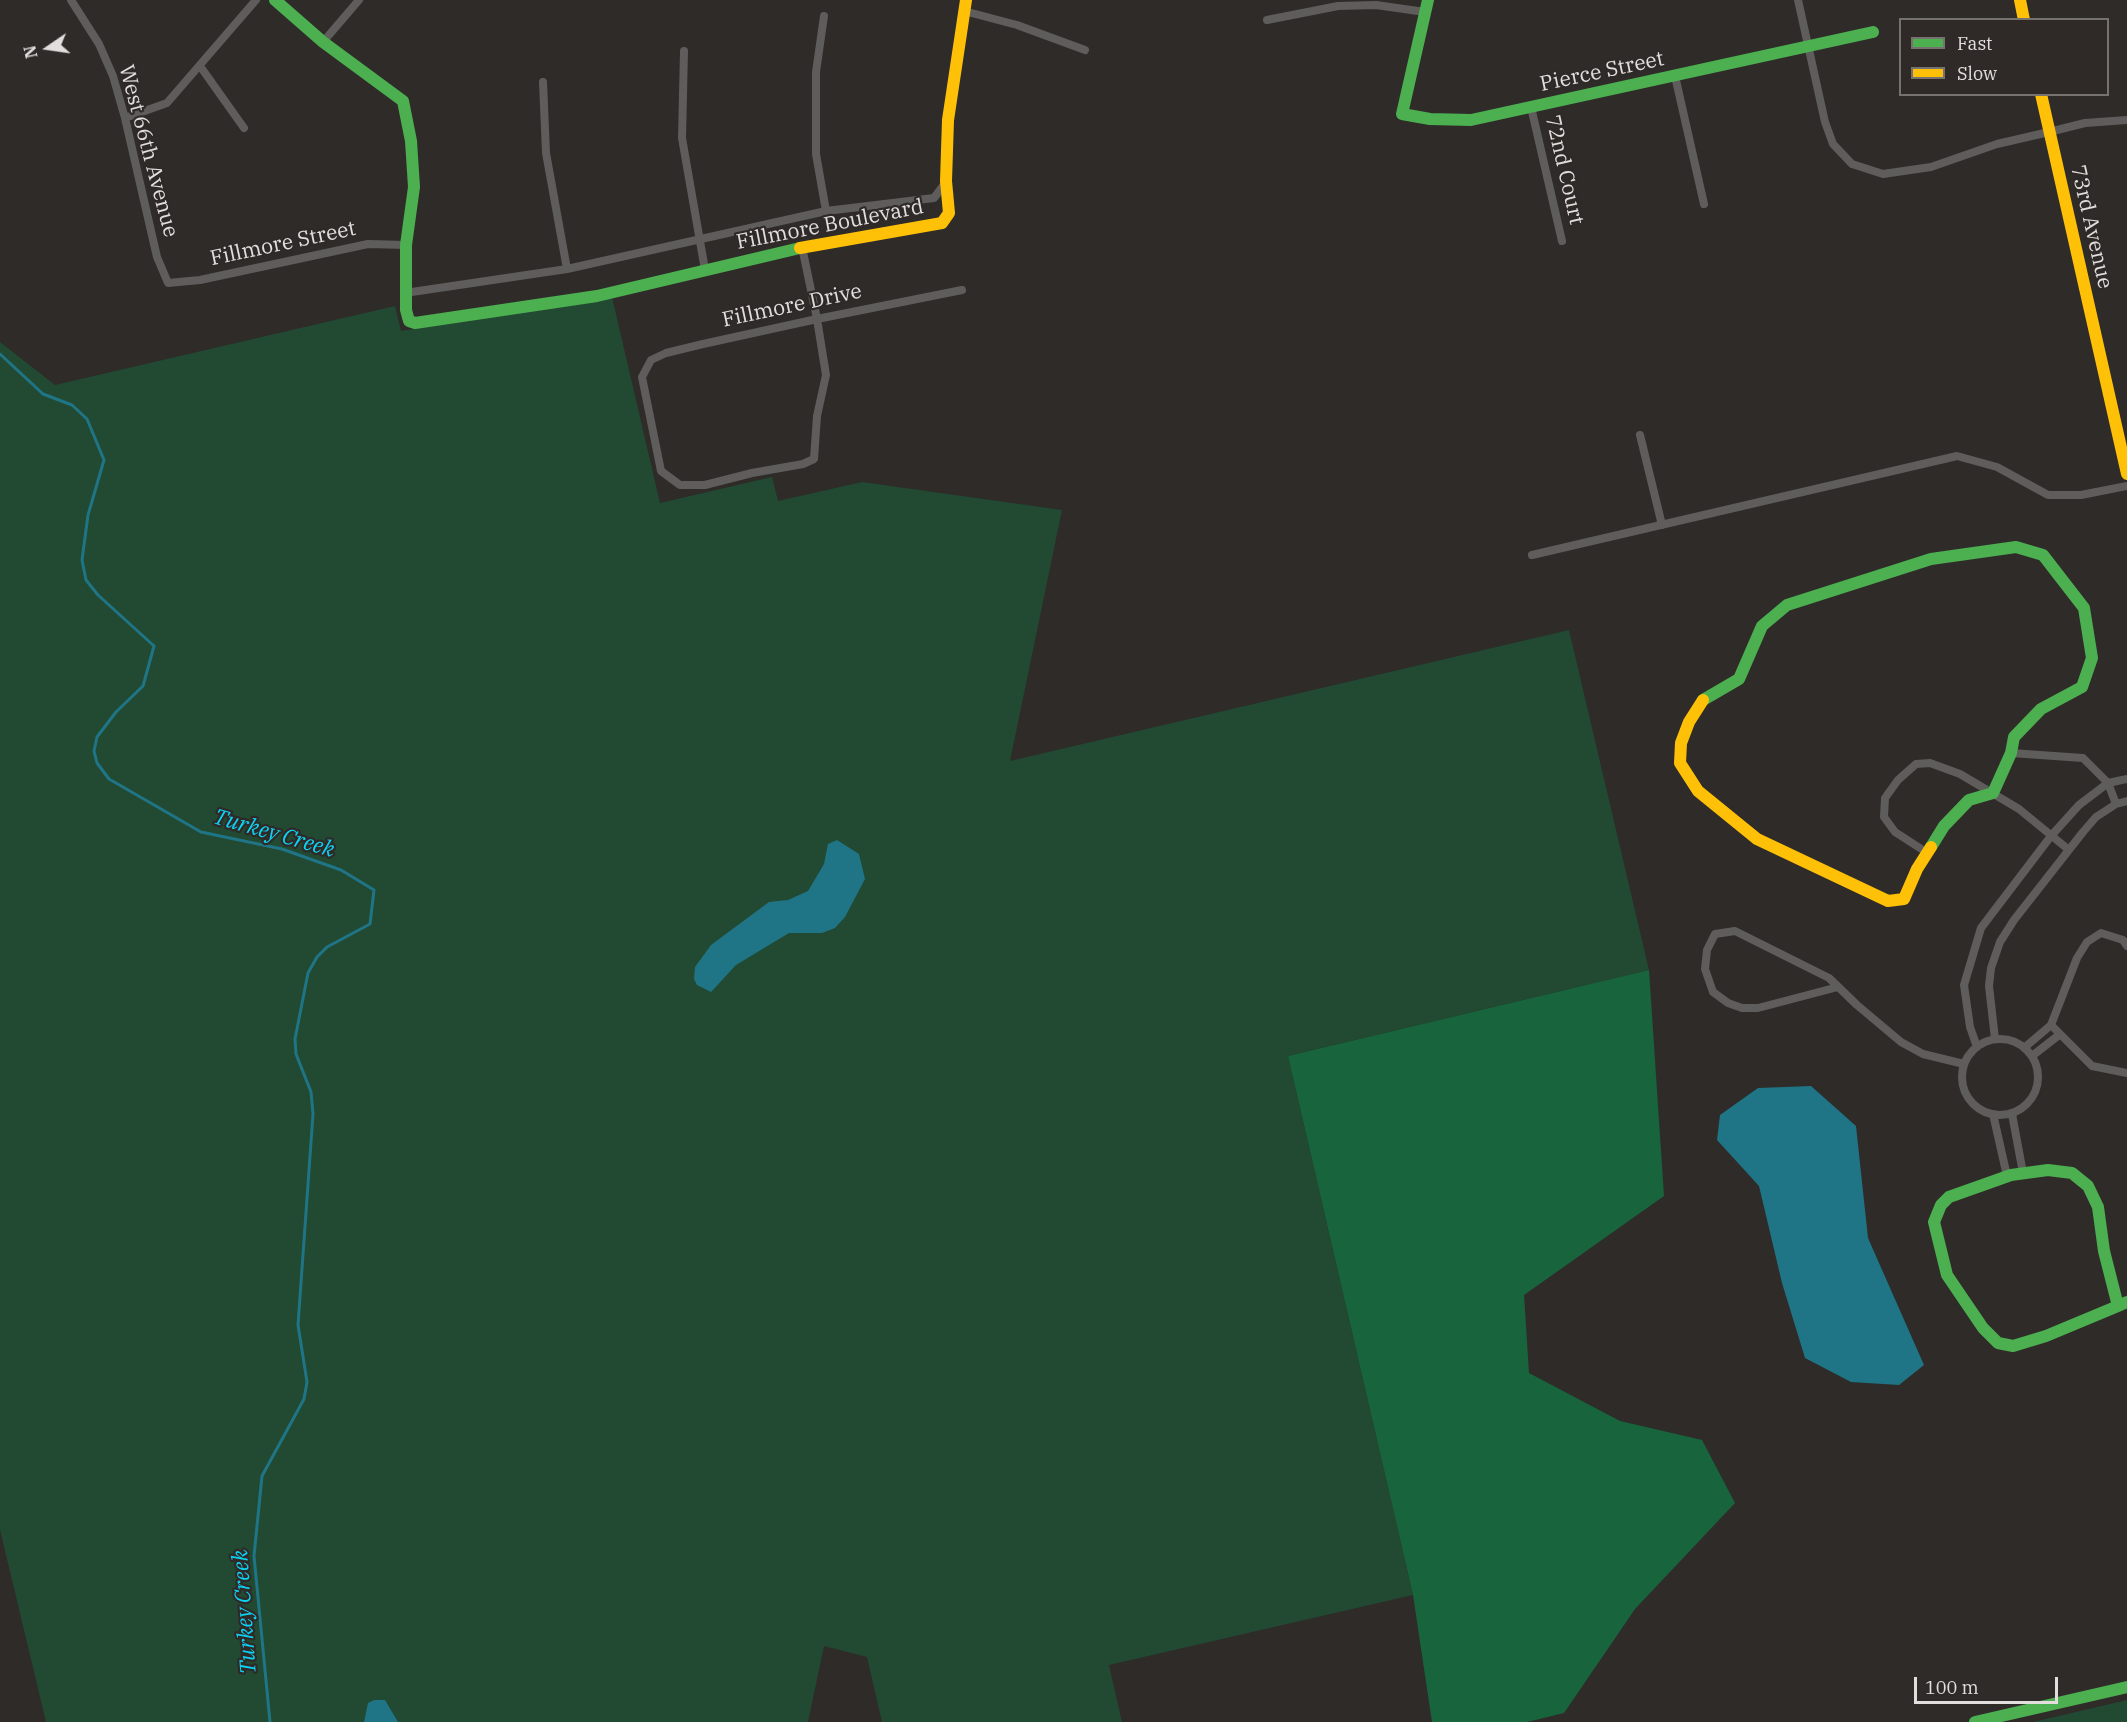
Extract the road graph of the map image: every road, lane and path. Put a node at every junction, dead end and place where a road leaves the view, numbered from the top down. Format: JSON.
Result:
{"nodes":[{"id":1,"x":71,"y":0,"type":"edge"},
{"id":2,"x":256,"y":0,"type":"edge"},
{"id":3,"x":275,"y":0,"type":"edge"},
{"id":4,"x":359,"y":0,"type":"edge"},
{"id":5,"x":1798,"y":0,"type":"edge"},
{"id":6,"x":2020,"y":0,"type":"edge"},
{"id":7,"x":965,"y":6,"type":"edge"},
{"id":8,"x":1426,"y":6,"type":"edge"},
{"id":9,"x":824,"y":16,"type":"dead end"},
{"id":10,"x":2024,"y":18,"type":"edge"},
{"id":11,"x":1267,"y":20,"type":"dead end"},
{"id":12,"x":1873,"y":32,"type":"dead end"},
{"id":13,"x":323,"y":42,"type":"junction"},
{"id":14,"x":1808,"y":45,"type":"junction"},
{"id":15,"x":1085,"y":50,"type":"dead end"},
{"id":16,"x":684,"y":51,"type":"dead end"},
{"id":17,"x":200,"y":66,"type":"junction"},
{"id":18,"x":1676,"y":76,"type":"junction"},
{"id":19,"x":543,"y":82,"type":"dead end"},
{"id":20,"x":2041,"y":96,"type":"edge"},
{"id":21,"x":1531,"y":107,"type":"junction"},
{"id":22,"x":125,"y":118,"type":"junction"},
{"id":23,"x":2127,"y":120,"type":"edge"},
{"id":24,"x":244,"y":128,"type":"dead end"},
{"id":25,"x":2049,"y":132,"type":"junction"},
{"id":26,"x":946,"y":182,"type":"junction"},
{"id":27,"x":1704,"y":204,"type":"dead end"},
{"id":28,"x":826,"y":211,"type":"junction"},
{"id":29,"x":698,"y":239,"type":"junction"},
{"id":30,"x":1562,"y":241,"type":"dead end"},
{"id":31,"x":406,"y":245,"type":"junction"},
{"id":32,"x":802,"y":247,"type":"junction"},
{"id":33,"x":567,"y":269,"type":"junction"},
{"id":34,"x":705,"y":270,"type":"junction"},
{"id":35,"x":168,"y":283,"type":"joint"},
{"id":36,"x":962,"y":290,"type":"dead end"},
{"id":37,"x":405,"y":293,"type":"junction"},
{"id":38,"x":817,"y":319,"type":"junction"},
{"id":39,"x":1640,"y":435,"type":"dead end"},
{"id":40,"x":2127,"y":474,"type":"edge"},
{"id":41,"x":2127,"y":486,"type":"edge"},
{"id":42,"x":1662,"y":525,"type":"junction"},
{"id":43,"x":1532,"y":555,"type":"dead end"},
{"id":44,"x":2011,"y":753,"type":"junction"},
{"id":45,"x":2127,"y":779,"type":"edge"},
{"id":46,"x":2108,"y":783,"type":"junction"},
{"id":47,"x":1993,"y":793,"type":"junction"},
{"id":48,"x":2127,"y":801,"type":"edge"},
{"id":49,"x":2116,"y":804,"type":"junction"},
{"id":50,"x":2051,"y":836,"type":"junction"},
{"id":51,"x":2069,"y":850,"type":"junction"},
{"id":52,"x":1926,"y":852,"type":"junction"},
{"id":53,"x":2127,"y":946,"type":"edge"},
{"id":54,"x":1838,"y":987,"type":"junction"},
{"id":55,"x":2051,"y":1025,"type":"junction"},
{"id":56,"x":2059,"y":1035,"type":"junction"},
{"id":57,"x":1995,"y":1039,"type":"junction"},
{"id":58,"x":1977,"y":1047,"type":"junction"},
{"id":59,"x":2025,"y":1048,"type":"junction"},
{"id":60,"x":2032,"y":1056,"type":"junction"},
{"id":61,"x":1964,"y":1064,"type":"junction"},
{"id":62,"x":2127,"y":1073,"type":"edge"},
{"id":63,"x":1994,"y":1114,"type":"junction"},
{"id":64,"x":2012,"y":1114,"type":"junction"},
{"id":65,"x":2023,"y":1173,"type":"junction"},
{"id":66,"x":2007,"y":1176,"type":"junction"},
{"id":67,"x":2123,"y":1304,"type":"edge"},
{"id":68,"x":2127,"y":1687,"type":"edge"},
{"id":69,"x":1975,"y":1722,"type":"edge"}],
"edges":[{"from":1,"to":22,"type":"street","name":"West 66th Avenue"},
{"from":2,"to":17,"type":"street"},
{"from":3,"to":13,"type":"street"},
{"from":4,"to":13,"type":"street"},
{"from":5,"to":14,"type":"street"},
{"from":6,"to":10,"type":"street"},
{"from":7,"to":15,"type":"street"},
{"from":7,"to":26,"type":"street"},
{"from":8,"to":11,"type":"street"},
{"from":8,"to":21,"type":"street","name":"Pierce Street"},
{"from":9,"to":28,"type":"street"},
{"from":12,"to":14,"type":"street","name":"Pierce Street"},
{"from":13,"to":31,"type":"street"},
{"from":14,"to":18,"type":"street","name":"Pierce Street"},
{"from":14,"to":25,"type":"street"},
{"from":16,"to":29,"type":"street"},
{"from":17,"to":22,"type":"street"},
{"from":17,"to":24,"type":"street"},
{"from":18,"to":21,"type":"street","name":"Pierce Street"},
{"from":18,"to":27,"type":"street"},
{"from":19,"to":33,"type":"street"},
{"from":20,"to":25,"type":"street","name":"73rd Avenue"},
{"from":21,"to":30,"type":"street","name":"72nd Court"},
{"from":22,"to":35,"type":"street","name":"West 66th Avenue"},
{"from":23,"to":25,"type":"street"},
{"from":25,"to":40,"type":"street","name":"73rd Avenue"},
{"from":26,"to":28,"type":"street","name":"Fillmore Boulevard"},
{"from":26,"to":32,"type":"street","name":"Fillmore Boulevard"},
{"from":28,"to":29,"type":"street","name":"Fillmore Boulevard"},
{"from":29,"to":33,"type":"street","name":"Fillmore Boulevard"},
{"from":29,"to":34,"type":"street"},
{"from":31,"to":35,"type":"street","name":"Fillmore Street"},
{"from":31,"to":37,"type":"street"},
{"from":32,"to":34,"type":"street","name":"Fillmore Boulevard"},
{"from":32,"to":38,"type":"street"},
{"from":33,"to":37,"type":"street","name":"Fillmore Boulevard"},
{"from":34,"to":37,"type":"street","name":"Fillmore Boulevard"},
{"from":36,"to":38,"type":"street","name":"Fillmore Drive"},
{"from":38,"to":38,"type":"street","name":"Fillmore Drive"},
{"from":39,"to":42,"type":"street"},
{"from":41,"to":42,"type":"street"},
{"from":42,"to":43,"type":"street"},
{"from":44,"to":46,"type":"street"},
{"from":44,"to":47,"type":"street"},
{"from":44,"to":52,"type":"street"},
{"from":45,"to":46,"type":"street"},
{"from":46,"to":49,"type":"street"},
{"from":46,"to":50,"type":"street"},
{"from":47,"to":50,"type":"street"},
{"from":47,"to":52,"type":"street"},
{"from":47,"to":52,"type":"street"},
{"from":48,"to":49,"type":"street"},
{"from":49,"to":51,"type":"street"},
{"from":50,"to":51,"type":"street"},
{"from":50,"to":58,"type":"street"},
{"from":51,"to":57,"type":"street"},
{"from":53,"to":55,"type":"street"},
{"from":54,"to":54,"type":"street"},
{"from":54,"to":61,"type":"street"},
{"from":55,"to":56,"type":"street"},
{"from":55,"to":59,"type":"street"},
{"from":56,"to":60,"type":"street"},
{"from":56,"to":62,"type":"street"},
{"from":57,"to":58,"type":"street"},
{"from":57,"to":59,"type":"street"},
{"from":58,"to":61,"type":"street"},
{"from":59,"to":60,"type":"street"},
{"from":60,"to":64,"type":"street"},
{"from":61,"to":63,"type":"street"},
{"from":63,"to":64,"type":"street"},
{"from":63,"to":66,"type":"street"},
{"from":64,"to":65,"type":"street"},
{"from":65,"to":66,"type":"street"},
{"from":65,"to":67,"type":"street"},
{"from":66,"to":67,"type":"street"},
{"from":68,"to":69,"type":"street"}]}
